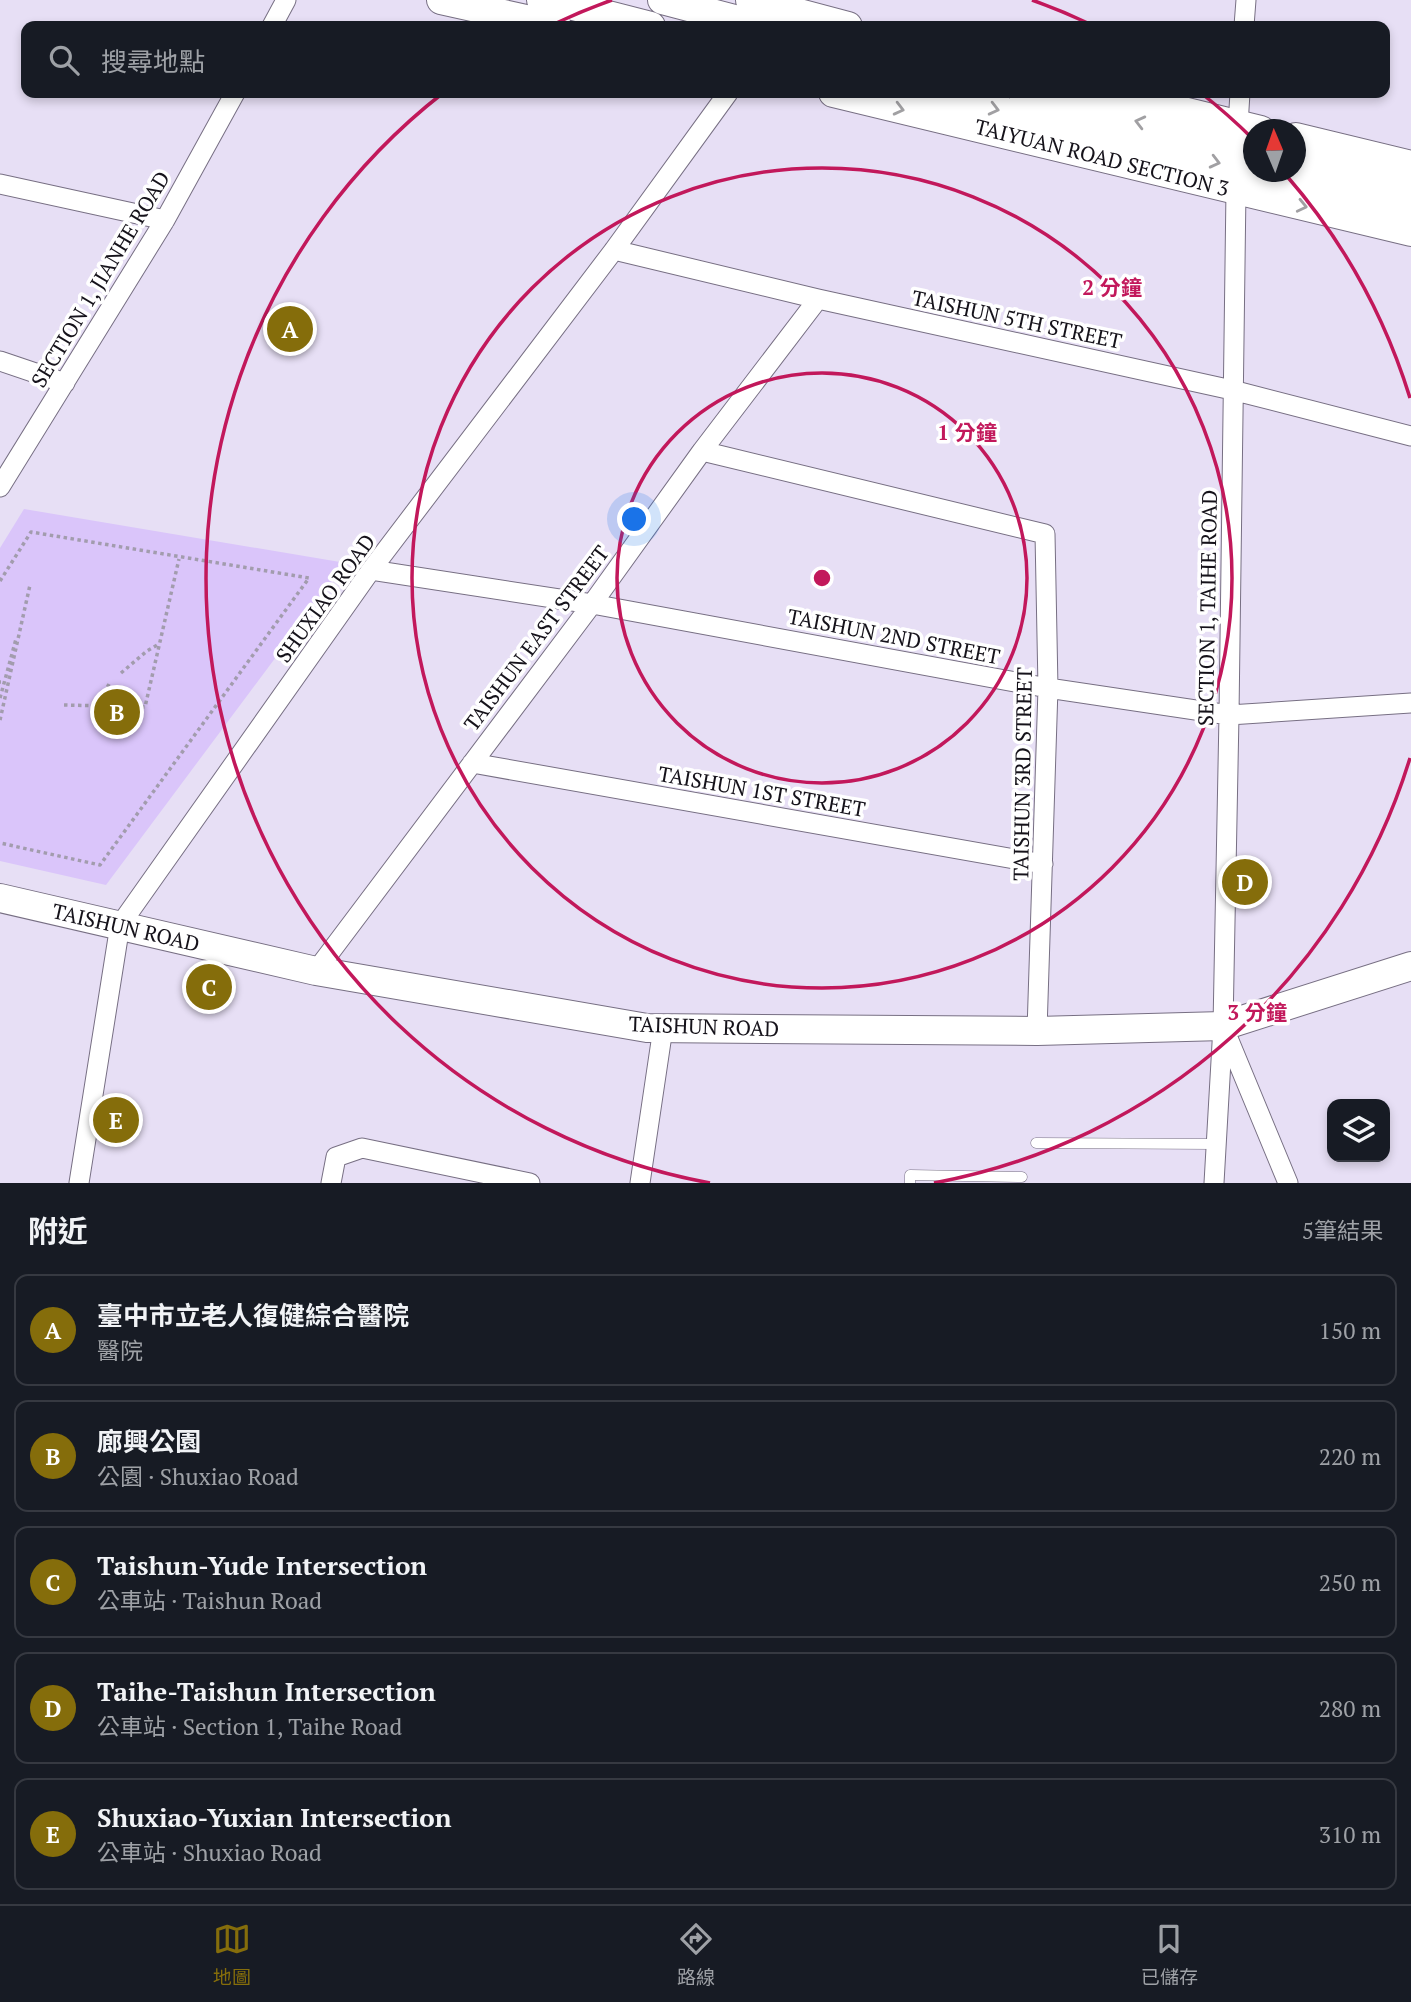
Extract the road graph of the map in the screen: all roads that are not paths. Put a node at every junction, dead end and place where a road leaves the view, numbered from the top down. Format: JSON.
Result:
{"nodes":[{"id":1,"x":286,"y":0,"type":"edge"},
{"id":2,"x":441,"y":0,"type":"edge"},
{"id":3,"x":541,"y":0,"type":"edge"},
{"id":4,"x":663,"y":0,"type":"edge"},
{"id":5,"x":1246,"y":0,"type":"edge"},
{"id":6,"x":763,"y":15,"type":"edge"},
{"id":7,"x":275,"y":21,"type":"edge"},
{"id":8,"x":535,"y":21,"type":"edge"},
{"id":9,"x":631,"y":21,"type":"edge"},
{"id":10,"x":809,"y":21,"type":"edge"},
{"id":11,"x":1244,"y":21,"type":"edge"},
{"id":12,"x":232,"y":98,"type":"edge"},
{"id":13,"x":724,"y":98,"type":"edge"},
{"id":14,"x":857,"y":98,"type":"edge"},
{"id":15,"x":946,"y":98,"type":"edge"},
{"id":16,"x":1043,"y":98,"type":"edge"},
{"id":17,"x":1131,"y":98,"type":"edge"},
{"id":18,"x":1241,"y":98,"type":"edge"},
{"id":19,"x":1248,"y":119,"type":"edge"},
{"id":20,"x":1243,"y":125,"type":"edge"},
{"id":21,"x":1306,"y":139,"type":"edge"},
{"id":22,"x":1243,"y":147,"type":"edge"},
{"id":23,"x":1306,"y":162,"type":"edge"},
{"id":24,"x":1411,"y":165,"type":"edge"},
{"id":25,"x":1243,"y":177,"type":"edge"},
{"id":26,"x":1243,"y":177,"type":"edge"},
{"id":27,"x":1248,"y":182,"type":"edge"},
{"id":28,"x":1260,"y":182,"type":"edge"},
{"id":29,"x":1268,"y":182,"type":"edge"},
{"id":30,"x":0,"y":184,"type":"edge"},
{"id":31,"x":1411,"y":188,"type":"edge"},
{"id":32,"x":1411,"y":210,"type":"edge"},
{"id":33,"x":165,"y":220,"type":"junction"},
{"id":34,"x":1411,"y":232,"type":"edge"},
{"id":35,"x":614,"y":250,"type":"junction"},
{"id":36,"x":818,"y":299,"type":"junction"},
{"id":37,"x":0,"y":362,"type":"edge"},
{"id":38,"x":65,"y":383,"type":"junction"},
{"id":39,"x":1232,"y":390,"type":"junction"},
{"id":40,"x":1411,"y":436,"type":"edge"},
{"id":41,"x":702,"y":451,"type":"junction"},
{"id":42,"x":0,"y":487,"type":"edge"},
{"id":43,"x":372,"y":570,"type":"junction"},
{"id":44,"x":592,"y":604,"type":"junction"},
{"id":45,"x":1048,"y":688,"type":"junction"},
{"id":46,"x":1411,"y":703,"type":"edge"},
{"id":47,"x":1229,"y":715,"type":"junction"},
{"id":48,"x":472,"y":763,"type":"junction"},
{"id":49,"x":1043,"y":864,"type":"junction"},
{"id":50,"x":0,"y":898,"type":"edge"},
{"id":51,"x":120,"y":925,"type":"junction"},
{"id":52,"x":1411,"y":966,"type":"edge"},
{"id":53,"x":316,"y":971,"type":"junction"},
{"id":54,"x":1223,"y":1026,"type":"junction"},
{"id":55,"x":663,"y":1028,"type":"junction"},
{"id":56,"x":1037,"y":1031,"type":"junction"},
{"id":57,"x":1036,"y":1143,"type":"dead end"},
{"id":58,"x":1215,"y":1144,"type":"junction"},
{"id":59,"x":1022,"y":1177,"type":"dead end"},
{"id":60,"x":79,"y":1183,"type":"edge"},
{"id":61,"x":331,"y":1183,"type":"edge"},
{"id":62,"x":530,"y":1183,"type":"edge"},
{"id":63,"x":640,"y":1183,"type":"edge"},
{"id":64,"x":910,"y":1183,"type":"edge"},
{"id":65,"x":1214,"y":1183,"type":"edge"},
{"id":66,"x":1288,"y":1183,"type":"edge"}],
"edges":[{"from":1,"to":7,"type":"street"},
{"from":2,"to":8,"type":"main road"},
{"from":3,"to":9,"type":"main road"},
{"from":4,"to":6,"type":"main road"},
{"from":5,"to":11,"type":"street"},
{"from":6,"to":10,"type":"main road"},
{"from":12,"to":33,"type":"street","name":"SECTION 1, JIANHE ROAD"},
{"from":13,"to":35,"type":"street","name":"SHUXIAO ROAD"},
{"from":14,"to":25,"type":"main road","name":"TAIYUAN ROAD SECTION 3","one_way":true},
{"from":15,"to":26,"type":"main road","name":"TAIYUAN ROAD SECTION 3","one_way":true},
{"from":22,"to":16,"type":"main road","name":"TAIYUAN ROAD SECTION 3","one_way":true},
{"from":17,"to":20,"type":"main road"},
{"from":18,"to":19,"type":"street"},
{"from":21,"to":24,"type":"main road"},
{"from":23,"to":31,"type":"main road"},
{"from":27,"to":39,"type":"street","name":"SECTION 1, TAIHE ROAD"},
{"from":28,"to":34,"type":"main road","name":"TAIYUAN ROAD SECTION 3","one_way":true},
{"from":29,"to":32,"type":"main road","name":"TAIYUAN ROAD SECTION 3"},
{"from":30,"to":33,"type":"street"},
{"from":33,"to":38,"type":"street","name":"SECTION 1, JIANHE ROAD"},
{"from":35,"to":36,"type":"street","name":"TAISHUN 5TH STREET"},
{"from":35,"to":43,"type":"street","name":"SHUXIAO ROAD"},
{"from":36,"to":39,"type":"street","name":"TAISHUN 5TH STREET"},
{"from":36,"to":41,"type":"street","name":"TAISHUN EAST STREET"},
{"from":37,"to":38,"type":"street"},
{"from":38,"to":42,"type":"street","name":"SECTION 1, JIANHE ROAD"},
{"from":39,"to":40,"type":"street","name":"TAISHUN 5TH STREET"},
{"from":39,"to":47,"type":"street","name":"SECTION 1, TAIHE ROAD"},
{"from":41,"to":44,"type":"street","name":"TAISHUN EAST STREET"},
{"from":41,"to":45,"type":"street","name":"TAISHUN 3RD STREET"},
{"from":43,"to":44,"type":"street","name":"TAISHUN 2ND STREET"},
{"from":43,"to":51,"type":"street","name":"SHUXIAO ROAD"},
{"from":44,"to":45,"type":"street","name":"TAISHUN 2ND STREET"},
{"from":44,"to":48,"type":"street","name":"TAISHUN EAST STREET"},
{"from":45,"to":47,"type":"street","name":"TAISHUN 2ND STREET"},
{"from":45,"to":49,"type":"street","name":"TAISHUN 3RD STREET"},
{"from":46,"to":47,"type":"street","name":"TAISHUN 2ND STREET"},
{"from":47,"to":54,"type":"street","name":"SECTION 1, TAIHE ROAD"},
{"from":48,"to":49,"type":"street","name":"TAISHUN 1ST STREET"},
{"from":48,"to":53,"type":"street","name":"TAISHUN EAST STREET"},
{"from":49,"to":56,"type":"street","name":"TAISHUN 3RD STREET"},
{"from":50,"to":51,"type":"main road","name":"TAISHUN ROAD"},
{"from":51,"to":53,"type":"main road","name":"TAISHUN ROAD"},
{"from":51,"to":60,"type":"street","name":"SHUXIAO ROAD"},
{"from":52,"to":54,"type":"main road","name":"TAISHUN ROAD"},
{"from":53,"to":55,"type":"main road","name":"TAISHUN ROAD"},
{"from":54,"to":56,"type":"main road","name":"TAISHUN ROAD"},
{"from":54,"to":58,"type":"street","name":"SECTION 1, TAIHE ROAD"},
{"from":54,"to":66,"type":"street","name":"SECTION 1, TAIHE ROAD"},
{"from":55,"to":56,"type":"main road","name":"TAISHUN ROAD"},
{"from":55,"to":63,"type":"street"},
{"from":57,"to":58,"type":"lane"},
{"from":58,"to":65,"type":"street","name":"SECTION 1, TAIHE ROAD"},
{"from":59,"to":64,"type":"lane"},
{"from":61,"to":62,"type":"street"}]}
